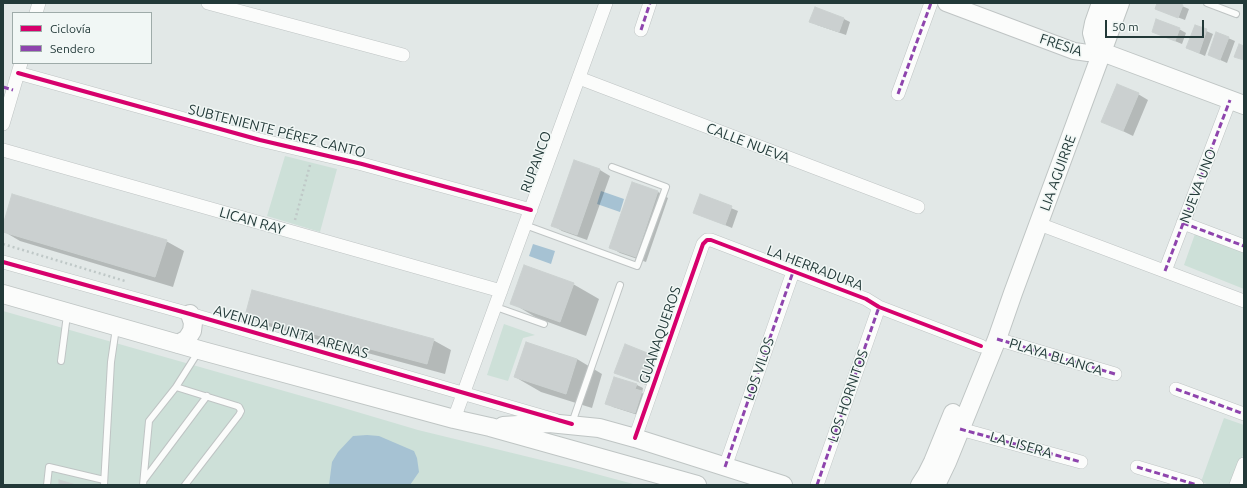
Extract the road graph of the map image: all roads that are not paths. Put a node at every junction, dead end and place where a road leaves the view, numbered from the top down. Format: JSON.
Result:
{"nodes":[{"id":1,"x":208,"y":3,"type":"edge"},
{"id":2,"x":606,"y":3,"type":"edge"},
{"id":3,"x":650,"y":3,"type":"edge"},
{"id":4,"x":931,"y":3,"type":"edge"},
{"id":5,"x":946,"y":3,"type":"edge"},
{"id":6,"x":1101,"y":3,"type":"edge"},
{"id":7,"x":1120,"y":3,"type":"edge"},
{"id":8,"x":1207,"y":3,"type":"edge"},
{"id":9,"x":1236,"y":14,"type":"dead end"},
{"id":10,"x":641,"y":30,"type":"dead end"},
{"id":11,"x":1102,"y":52,"type":"junction"},
{"id":12,"x":403,"y":55,"type":"dead end"},
{"id":13,"x":20,"y":68,"type":"edge"},
{"id":14,"x":579,"y":78,"type":"junction"},
{"id":15,"x":8,"y":89,"type":"edge"},
{"id":16,"x":898,"y":94,"type":"dead end"},
{"id":17,"x":1237,"y":103,"type":"edge"},
{"id":18,"x":3,"y":124,"type":"edge"},
{"id":19,"x":3,"y":150,"type":"edge"},
{"id":20,"x":612,"y":167,"type":"dead end"},
{"id":21,"x":918,"y":207,"type":"dead end"},
{"id":22,"x":531,"y":210,"type":"junction"},
{"id":23,"x":1183,"y":223,"type":"junction"},
{"id":24,"x":1039,"y":224,"type":"junction"},
{"id":25,"x":525,"y":225,"type":"junction"},
{"id":26,"x":707,"y":240,"type":"joint"},
{"id":27,"x":1244,"y":246,"type":"edge"},
{"id":28,"x":3,"y":262,"type":"edge"},
{"id":29,"x":1165,"y":271,"type":"junction"},
{"id":30,"x":793,"y":272,"type":"junction"},
{"id":31,"x":620,"y":285,"type":"dead end"},
{"id":32,"x":501,"y":291,"type":"junction"},
{"id":33,"x":3,"y":294,"type":"edge"},
{"id":34,"x":1244,"y":301,"type":"edge"},
{"id":35,"x":496,"y":307,"type":"junction"},
{"id":36,"x":880,"y":308,"type":"junction"},
{"id":37,"x":67,"y":312,"type":"junction"},
{"id":38,"x":190,"y":314,"type":"junction"},
{"id":39,"x":544,"y":324,"type":"dead end"},
{"id":40,"x":116,"y":326,"type":"junction"},
{"id":41,"x":989,"y":342,"type":"junction"},
{"id":42,"x":178,"y":344,"type":"junction"},
{"id":43,"x":203,"y":351,"type":"junction"},
{"id":44,"x":61,"y":361,"type":"dead end"},
{"id":45,"x":1115,"y":374,"type":"dead end"},
{"id":46,"x":176,"y":387,"type":"junction"},
{"id":47,"x":1176,"y":389,"type":"dead end"},
{"id":48,"x":464,"y":394,"type":"junction"},
{"id":49,"x":207,"y":396,"type":"junction"},
{"id":50,"x":1244,"y":414,"type":"edge"},
{"id":51,"x":454,"y":419,"type":"junction"},
{"id":52,"x":572,"y":424,"type":"junction"},
{"id":53,"x":490,"y":427,"type":"junction"},
{"id":54,"x":960,"y":428,"type":"junction"},
{"id":55,"x":635,"y":438,"type":"junction"},
{"id":56,"x":1081,"y":462,"type":"dead end"},
{"id":57,"x":1244,"y":464,"type":"edge"},
{"id":58,"x":725,"y":467,"type":"junction"},
{"id":59,"x":1137,"y":468,"type":"dead end"},
{"id":60,"x":104,"y":482,"type":"edge"},
{"id":61,"x":144,"y":483,"type":"edge"},
{"id":62,"x":188,"y":483,"type":"edge"},
{"id":63,"x":47,"y":485,"type":"edge"},
{"id":64,"x":697,"y":485,"type":"edge"},
{"id":65,"x":783,"y":485,"type":"edge"},
{"id":66,"x":816,"y":485,"type":"edge"},
{"id":67,"x":920,"y":485,"type":"edge"},
{"id":68,"x":936,"y":485,"type":"edge"},
{"id":69,"x":1197,"y":485,"type":"edge"},
{"id":70,"x":1236,"y":485,"type":"edge"}],
"edges":[{"from":1,"to":12,"type":"street"},
{"from":2,"to":14,"type":"street","name":"RUPANCO"},
{"from":3,"to":10,"type":"street"},
{"from":4,"to":16,"type":"street"},
{"from":5,"to":11,"type":"street","name":"FRESIA"},
{"from":6,"to":11,"type":"main road"},
{"from":7,"to":11,"type":"main road","name":"LIA AGUIRRE"},
{"from":8,"to":9,"type":"lane"},
{"from":11,"to":17,"type":"main road","name":"FRESIA"},
{"from":11,"to":24,"type":"main road","name":"LIA AGUIRRE"},
{"from":13,"to":15,"type":"street"},
{"from":13,"to":22,"type":"street","name":"SUBTENIENTE PÉREZ CANTO"},
{"from":14,"to":21,"type":"street","name":"CALLE NUEVA"},
{"from":14,"to":22,"type":"street","name":"RUPANCO"},
{"from":15,"to":18,"type":"street"},
{"from":17,"to":23,"type":"street","name":"NUEVA UNO"},
{"from":19,"to":32,"type":"street","name":"LICAN RAY"},
{"from":20,"to":25,"type":"lane"},
{"from":22,"to":25,"type":"street","name":"RUPANCO"},
{"from":23,"to":27,"type":"street"},
{"from":23,"to":29,"type":"street","name":"NUEVA UNO"},
{"from":24,"to":29,"type":"street"},
{"from":24,"to":41,"type":"main road","name":"LIA AGUIRRE"},
{"from":25,"to":32,"type":"street","name":"RUPANCO"},
{"from":26,"to":30,"type":"street","name":"LA HERRADURA"},
{"from":26,"to":55,"type":"street","name":"GUANAQUEROS"},
{"from":28,"to":38,"type":"street","name":"AVENIDA PUNTA ARENAS"},
{"from":29,"to":34,"type":"street"},
{"from":30,"to":36,"type":"street","name":"LA HERRADURA"},
{"from":30,"to":58,"type":"street","name":"LOS VILOS"},
{"from":31,"to":52,"type":"lane"},
{"from":32,"to":35,"type":"street","name":"RUPANCO"},
{"from":33,"to":37,"type":"main road","name":"AVENIDA PUNTA ARENAS"},
{"from":35,"to":39,"type":"lane"},
{"from":35,"to":48,"type":"street","name":"RUPANCO"},
{"from":36,"to":41,"type":"street","name":"LA HERRADURA"},
{"from":36,"to":66,"type":"street","name":"LOS HORNITOS"},
{"from":37,"to":40,"type":"main road","name":"AVENIDA PUNTA ARENAS"},
{"from":37,"to":44,"type":"lane"},
{"from":38,"to":42,"type":"main road"},
{"from":38,"to":48,"type":"street","name":"AVENIDA PUNTA ARENAS"},
{"from":40,"to":42,"type":"main road","name":"AVENIDA PUNTA ARENAS"},
{"from":40,"to":60,"type":"lane"},
{"from":41,"to":45,"type":"street","name":"PLAYA BLANCA"},
{"from":41,"to":54,"type":"main road","name":"LIA AGUIRRE"},
{"from":41,"to":67,"type":"main road","name":"LIA AGUIRRE"},
{"from":42,"to":43,"type":"main road","name":"AVENIDA PUNTA ARENAS"},
{"from":43,"to":46,"type":"lane"},
{"from":43,"to":51,"type":"main road","name":"AVENIDA PUNTA ARENAS"},
{"from":46,"to":49,"type":"lane"},
{"from":46,"to":61,"type":"lane"},
{"from":47,"to":50,"type":"street"},
{"from":48,"to":51,"type":"street","name":"RUPANCO"},
{"from":48,"to":52,"type":"street","name":"AVENIDA PUNTA ARENAS"},
{"from":49,"to":61,"type":"lane"},
{"from":49,"to":62,"type":"lane"},
{"from":51,"to":53,"type":"main road","name":"AVENIDA PUNTA ARENAS"},
{"from":52,"to":53,"type":"main road","name":"AVENIDA PUNTA ARENAS"},
{"from":52,"to":55,"type":"main road","name":"AVENIDA PUNTA ARENAS"},
{"from":53,"to":64,"type":"main road","name":"AVENIDA PUNTA ARENAS"},
{"from":54,"to":56,"type":"street","name":"LA LISERA"},
{"from":54,"to":68,"type":"main road","name":"LIA AGUIRRE"},
{"from":55,"to":58,"type":"main road","name":"AVENIDA PUNTA ARENAS"},
{"from":57,"to":70,"type":"street"},
{"from":58,"to":65,"type":"main road","name":"AVENIDA PUNTA ARENAS"},
{"from":59,"to":69,"type":"street"},
{"from":60,"to":63,"type":"lane"}]}
